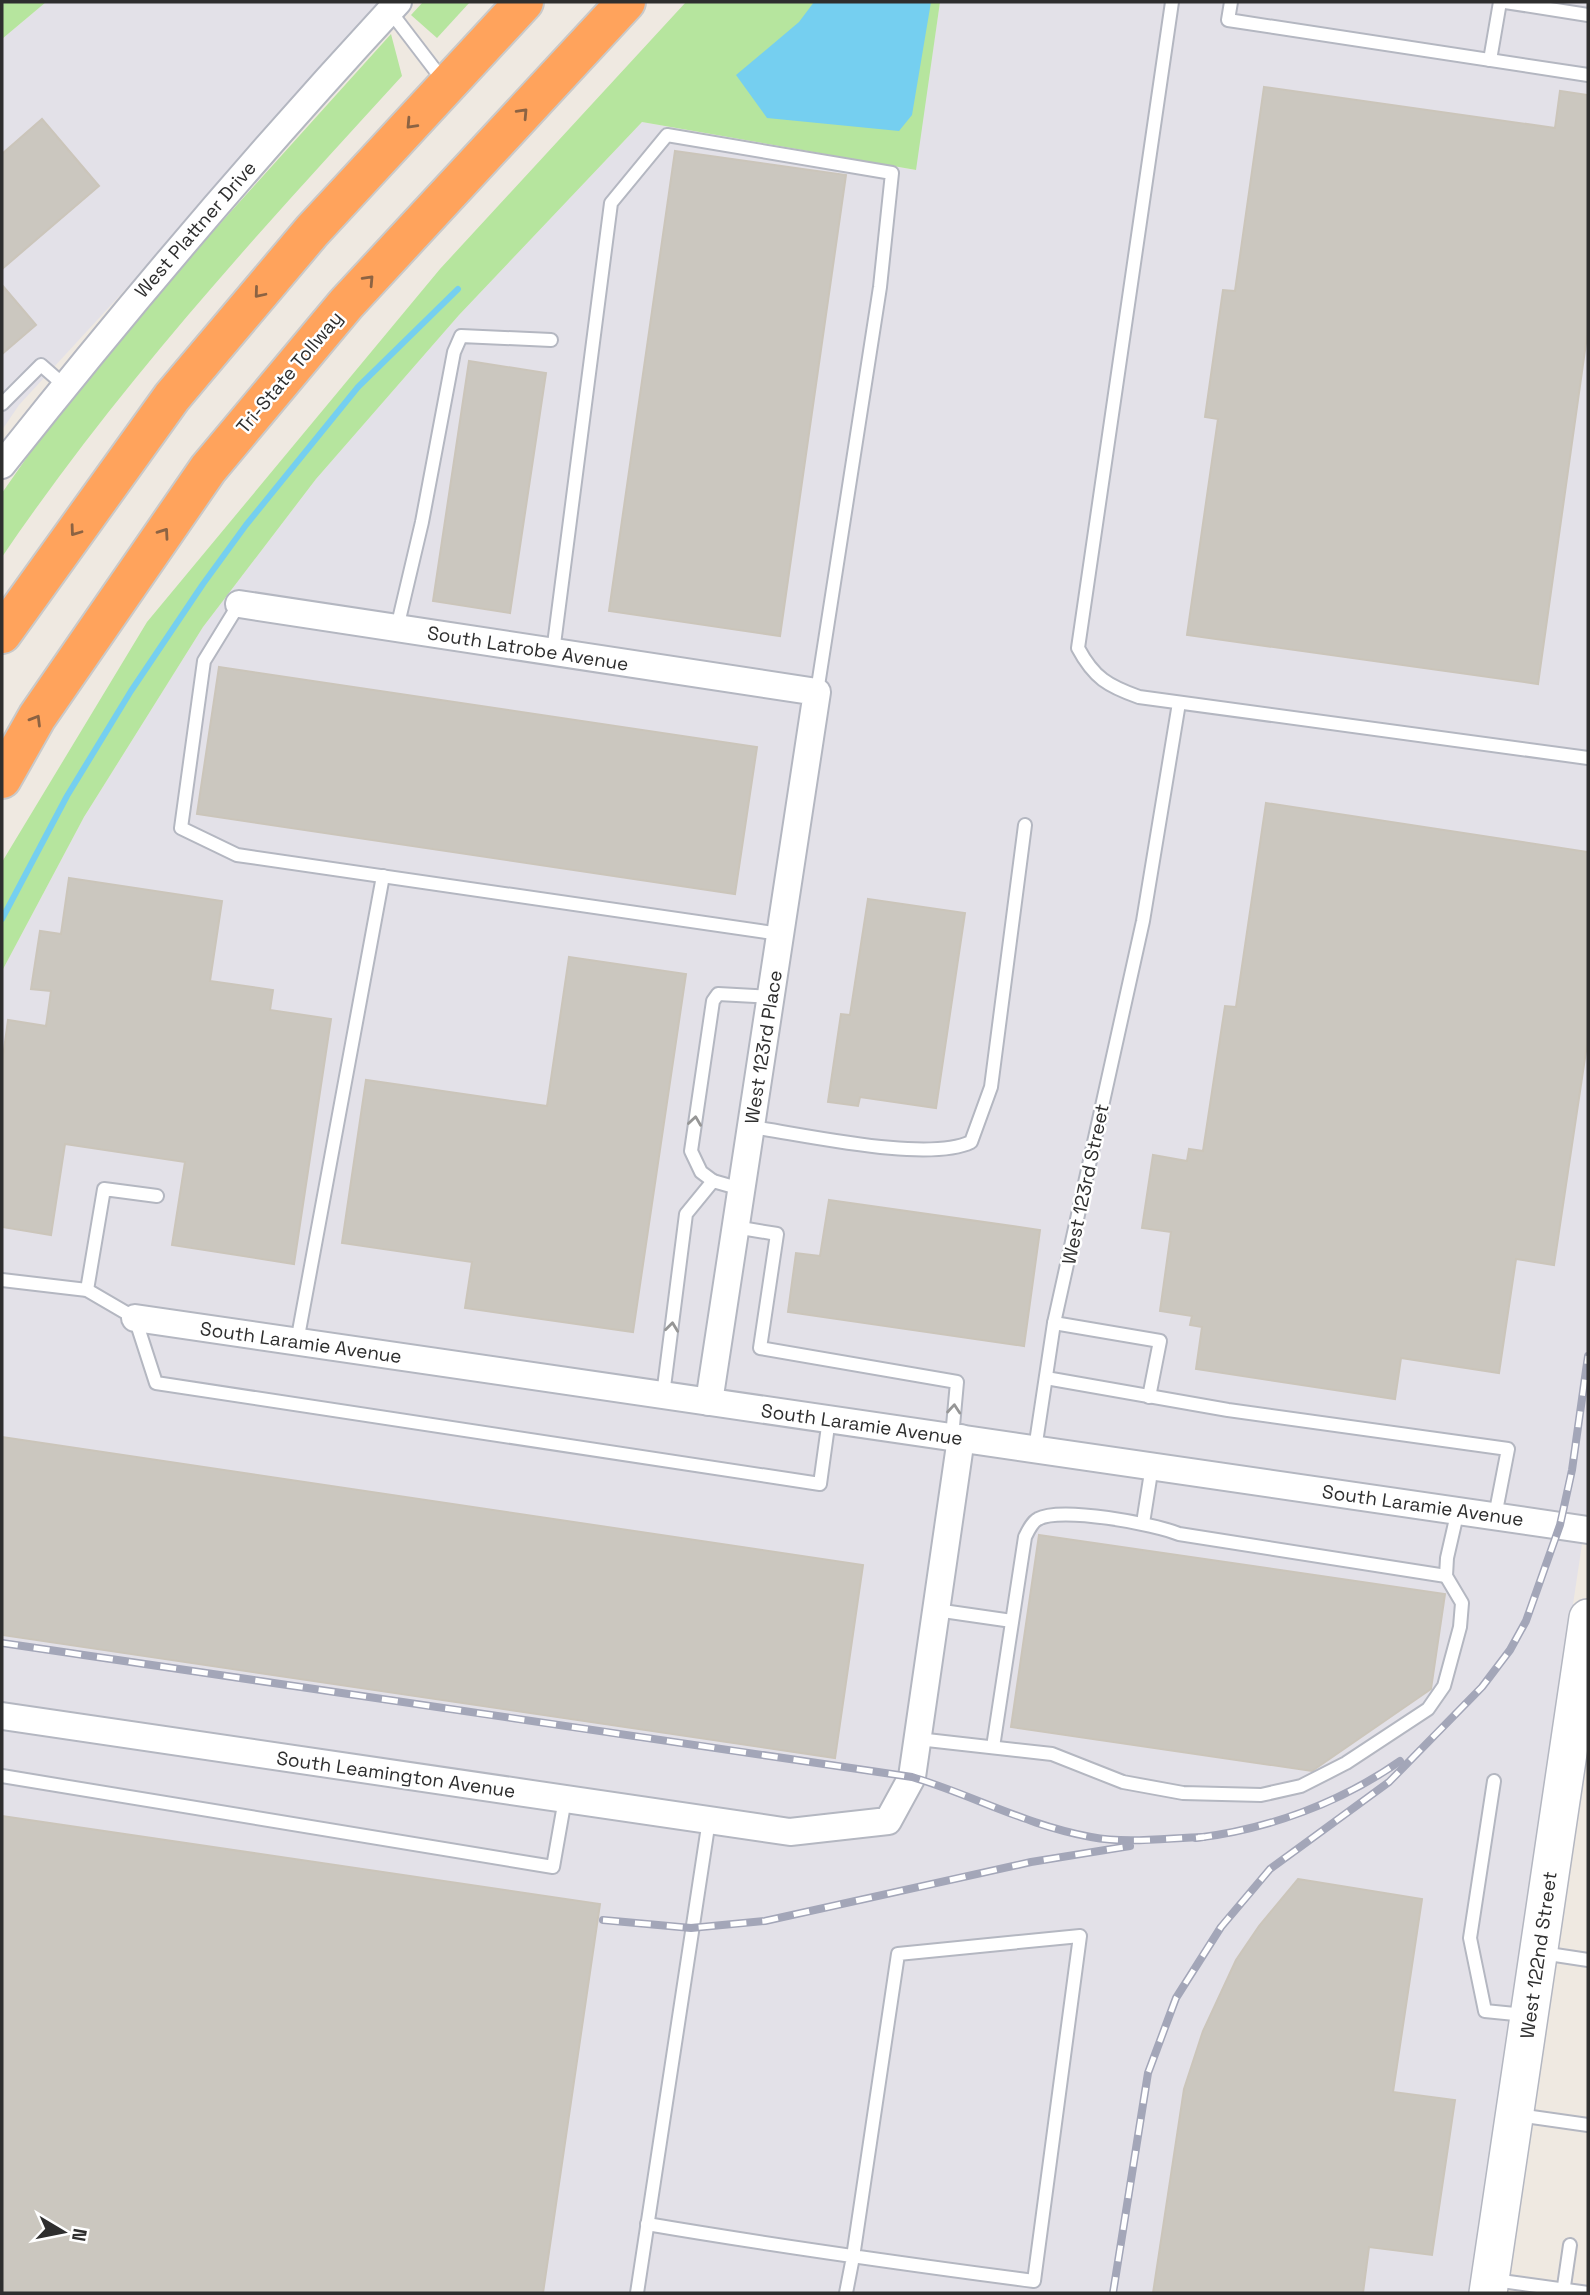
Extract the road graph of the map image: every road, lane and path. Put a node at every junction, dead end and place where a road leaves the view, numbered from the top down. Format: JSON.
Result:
{"nodes":[{"id":1,"x":524,"y":2,"type":"edge"},
{"id":2,"x":626,"y":2,"type":"edge"},
{"id":3,"x":1172,"y":2,"type":"edge"},
{"id":4,"x":1231,"y":2,"type":"edge"},
{"id":5,"x":1500,"y":2,"type":"edge"},
{"id":6,"x":1505,"y":2,"type":"edge"},
{"id":7,"x":394,"y":6,"type":"edge"},
{"id":8,"x":1588,"y":15,"type":"edge"},
{"id":9,"x":1490,"y":60,"type":"junction"},
{"id":10,"x":1588,"y":75,"type":"edge"},
{"id":11,"x":447,"y":85,"type":"junction"},
{"id":12,"x":551,"y":340,"type":"dead end"},
{"id":13,"x":65,"y":386,"type":"junction"},
{"id":14,"x":2,"y":404,"type":"edge"},
{"id":15,"x":2,"y":465,"type":"edge"},
{"id":16,"x":239,"y":604,"type":"joint"},
{"id":17,"x":397,"y":628,"type":"junction"},
{"id":18,"x":2,"y":634,"type":"edge"},
{"id":19,"x":553,"y":652,"type":"junction"},
{"id":20,"x":817,"y":692,"type":"junction"},
{"id":21,"x":1179,"y":703,"type":"junction"},
{"id":22,"x":1588,"y":758,"type":"edge"},
{"id":23,"x":2,"y":779,"type":"edge"},
{"id":24,"x":1025,"y":825,"type":"dead end"},
{"id":25,"x":383,"y":876,"type":"junction"},
{"id":26,"x":780,"y":934,"type":"junction"},
{"id":27,"x":771,"y":997,"type":"junction"},
{"id":28,"x":751,"y":1127,"type":"junction"},
{"id":29,"x":713,"y":1181,"type":"junction"},
{"id":30,"x":741,"y":1189,"type":"junction"},
{"id":31,"x":157,"y":1196,"type":"dead end"},
{"id":32,"x":735,"y":1227,"type":"junction"},
{"id":33,"x":2,"y":1280,"type":"edge"},
{"id":34,"x":88,"y":1290,"type":"junction"},
{"id":35,"x":135,"y":1318,"type":"junction"},
{"id":36,"x":1054,"y":1323,"type":"junction"},
{"id":37,"x":297,"y":1342,"type":"junction"},
{"id":38,"x":1046,"y":1378,"type":"junction"},
{"id":39,"x":663,"y":1395,"type":"junction"},
{"id":40,"x":1149,"y":1396,"type":"junction"},
{"id":41,"x":709,"y":1402,"type":"junction"},
{"id":42,"x":829,"y":1419,"type":"junction"},
{"id":43,"x":956,"y":1437,"type":"junction"},
{"id":44,"x":1035,"y":1449,"type":"junction"},
{"id":45,"x":1152,"y":1466,"type":"junction"},
{"id":46,"x":1458,"y":1510,"type":"junction"},
{"id":47,"x":1495,"y":1516,"type":"junction"},
{"id":48,"x":1143,"y":1523,"type":"junction"},
{"id":49,"x":1588,"y":1530,"type":"edge"},
{"id":50,"x":1446,"y":1576,"type":"junction"},
{"id":51,"x":936,"y":1610,"type":"junction"},
{"id":52,"x":1588,"y":1618,"type":"edge"},
{"id":53,"x":1012,"y":1621,"type":"junction"},
{"id":54,"x":2,"y":1716,"type":"edge"},
{"id":55,"x":918,"y":1739,"type":"junction"},
{"id":56,"x":993,"y":1747,"type":"junction"},
{"id":57,"x":2,"y":1776,"type":"edge"},
{"id":58,"x":1494,"y":1781,"type":"dead end"},
{"id":59,"x":565,"y":1799,"type":"junction"},
{"id":60,"x":709,"y":1820,"type":"junction"},
{"id":61,"x":1538,"y":1952,"type":"junction"},
{"id":62,"x":1588,"y":1959,"type":"edge"},
{"id":63,"x":1529,"y":2015,"type":"junction"},
{"id":64,"x":1514,"y":2115,"type":"junction"},
{"id":65,"x":1588,"y":2125,"type":"edge"},
{"id":66,"x":647,"y":2224,"type":"junction"},
{"id":67,"x":1570,"y":2245,"type":"dead end"},
{"id":68,"x":853,"y":2257,"type":"junction"},
{"id":69,"x":1489,"y":2286,"type":"edge"},
{"id":70,"x":1563,"y":2291,"type":"edge"},
{"id":71,"x":637,"y":2293,"type":"edge"},
{"id":72,"x":846,"y":2293,"type":"edge"},
{"id":73,"x":1588,"y":2293,"type":"edge"}],
"edges":[{"from":1,"to":11,"type":"highway"},
{"from":23,"to":2,"type":"highway","name":"Tri-State Tollway","one_way":true},
{"from":3,"to":21,"type":"lane"},
{"from":4,"to":9,"type":"lane"},
{"from":5,"to":9,"type":"lane"},
{"from":6,"to":8,"type":"lane"},
{"from":7,"to":11,"type":"lane"},
{"from":7,"to":13,"type":"street","name":"West Plattner Drive"},
{"from":9,"to":10,"type":"lane"},
{"from":11,"to":18,"type":"highway","one_way":true},
{"from":12,"to":17,"type":"lane"},
{"from":13,"to":14,"type":"lane"},
{"from":13,"to":15,"type":"street","name":"West Plattner Drive"},
{"from":16,"to":17,"type":"street","name":"South Latrobe Avenue"},
{"from":16,"to":25,"type":"lane"},
{"from":17,"to":19,"type":"street","name":"South Latrobe Avenue"},
{"from":19,"to":20,"type":"street","name":"South Latrobe Avenue"},
{"from":19,"to":20,"type":"lane"},
{"from":20,"to":26,"type":"street","name":"West 123rd Place"},
{"from":21,"to":22,"type":"lane"},
{"from":21,"to":36,"type":"lane","name":"West 123rd Street"},
{"from":24,"to":28,"type":"lane"},
{"from":25,"to":26,"type":"lane"},
{"from":25,"to":37,"type":"lane"},
{"from":26,"to":27,"type":"street","name":"West 123rd Place"},
{"from":27,"to":28,"type":"street","name":"West 123rd Place"},
{"from":29,"to":27,"type":"lane","one_way":true},
{"from":28,"to":30,"type":"street","name":"West 123rd Place"},
{"from":29,"to":30,"type":"lane"},
{"from":39,"to":29,"type":"lane","one_way":true},
{"from":30,"to":32,"type":"street","name":"West 123rd Place"},
{"from":31,"to":34,"type":"lane"},
{"from":32,"to":41,"type":"street","name":"West 123rd Place"},
{"from":43,"to":32,"type":"lane","one_way":true},
{"from":33,"to":34,"type":"lane"},
{"from":34,"to":35,"type":"lane"},
{"from":35,"to":37,"type":"street","name":"South Laramie Avenue"},
{"from":35,"to":42,"type":"lane"},
{"from":36,"to":38,"type":"lane","name":"West 123rd Street"},
{"from":36,"to":40,"type":"lane"},
{"from":37,"to":39,"type":"street","name":"South Laramie Avenue"},
{"from":38,"to":40,"type":"lane"},
{"from":38,"to":44,"type":"lane","name":"West 123rd Street"},
{"from":39,"to":41,"type":"street","name":"South Laramie Avenue"},
{"from":40,"to":47,"type":"lane"},
{"from":41,"to":42,"type":"street","name":"South Laramie Avenue"},
{"from":42,"to":43,"type":"street","name":"South Laramie Avenue"},
{"from":43,"to":44,"type":"street","name":"South Laramie Avenue"},
{"from":43,"to":51,"type":"street"},
{"from":44,"to":45,"type":"street","name":"South Laramie Avenue"},
{"from":45,"to":46,"type":"street","name":"South Laramie Avenue"},
{"from":45,"to":48,"type":"lane"},
{"from":46,"to":47,"type":"street","name":"South Laramie Avenue"},
{"from":46,"to":50,"type":"lane"},
{"from":47,"to":49,"type":"street","name":"South Laramie Avenue"},
{"from":48,"to":50,"type":"lane"},
{"from":48,"to":53,"type":"lane"},
{"from":50,"to":56,"type":"lane"},
{"from":51,"to":53,"type":"lane"},
{"from":51,"to":55,"type":"street"},
{"from":52,"to":61,"type":"street","name":"West 122nd Street"},
{"from":53,"to":56,"type":"lane"},
{"from":54,"to":59,"type":"street","name":"South Leamington Avenue"},
{"from":55,"to":56,"type":"lane"},
{"from":55,"to":60,"type":"street","name":"South Leamington Avenue"},
{"from":57,"to":59,"type":"lane"},
{"from":58,"to":63,"type":"lane"},
{"from":59,"to":60,"type":"street","name":"South Leamington Avenue"},
{"from":60,"to":66,"type":"lane"},
{"from":61,"to":62,"type":"lane"},
{"from":61,"to":63,"type":"street","name":"West 122nd Street"},
{"from":63,"to":64,"type":"street","name":"West 122nd Street"},
{"from":64,"to":65,"type":"lane"},
{"from":64,"to":69,"type":"street","name":"West 122nd Street"},
{"from":66,"to":68,"type":"lane"},
{"from":66,"to":71,"type":"lane"},
{"from":67,"to":70,"type":"lane"},
{"from":68,"to":68,"type":"lane"},
{"from":68,"to":72,"type":"lane"},
{"from":69,"to":70,"type":"lane"},
{"from":70,"to":73,"type":"lane"}]}
